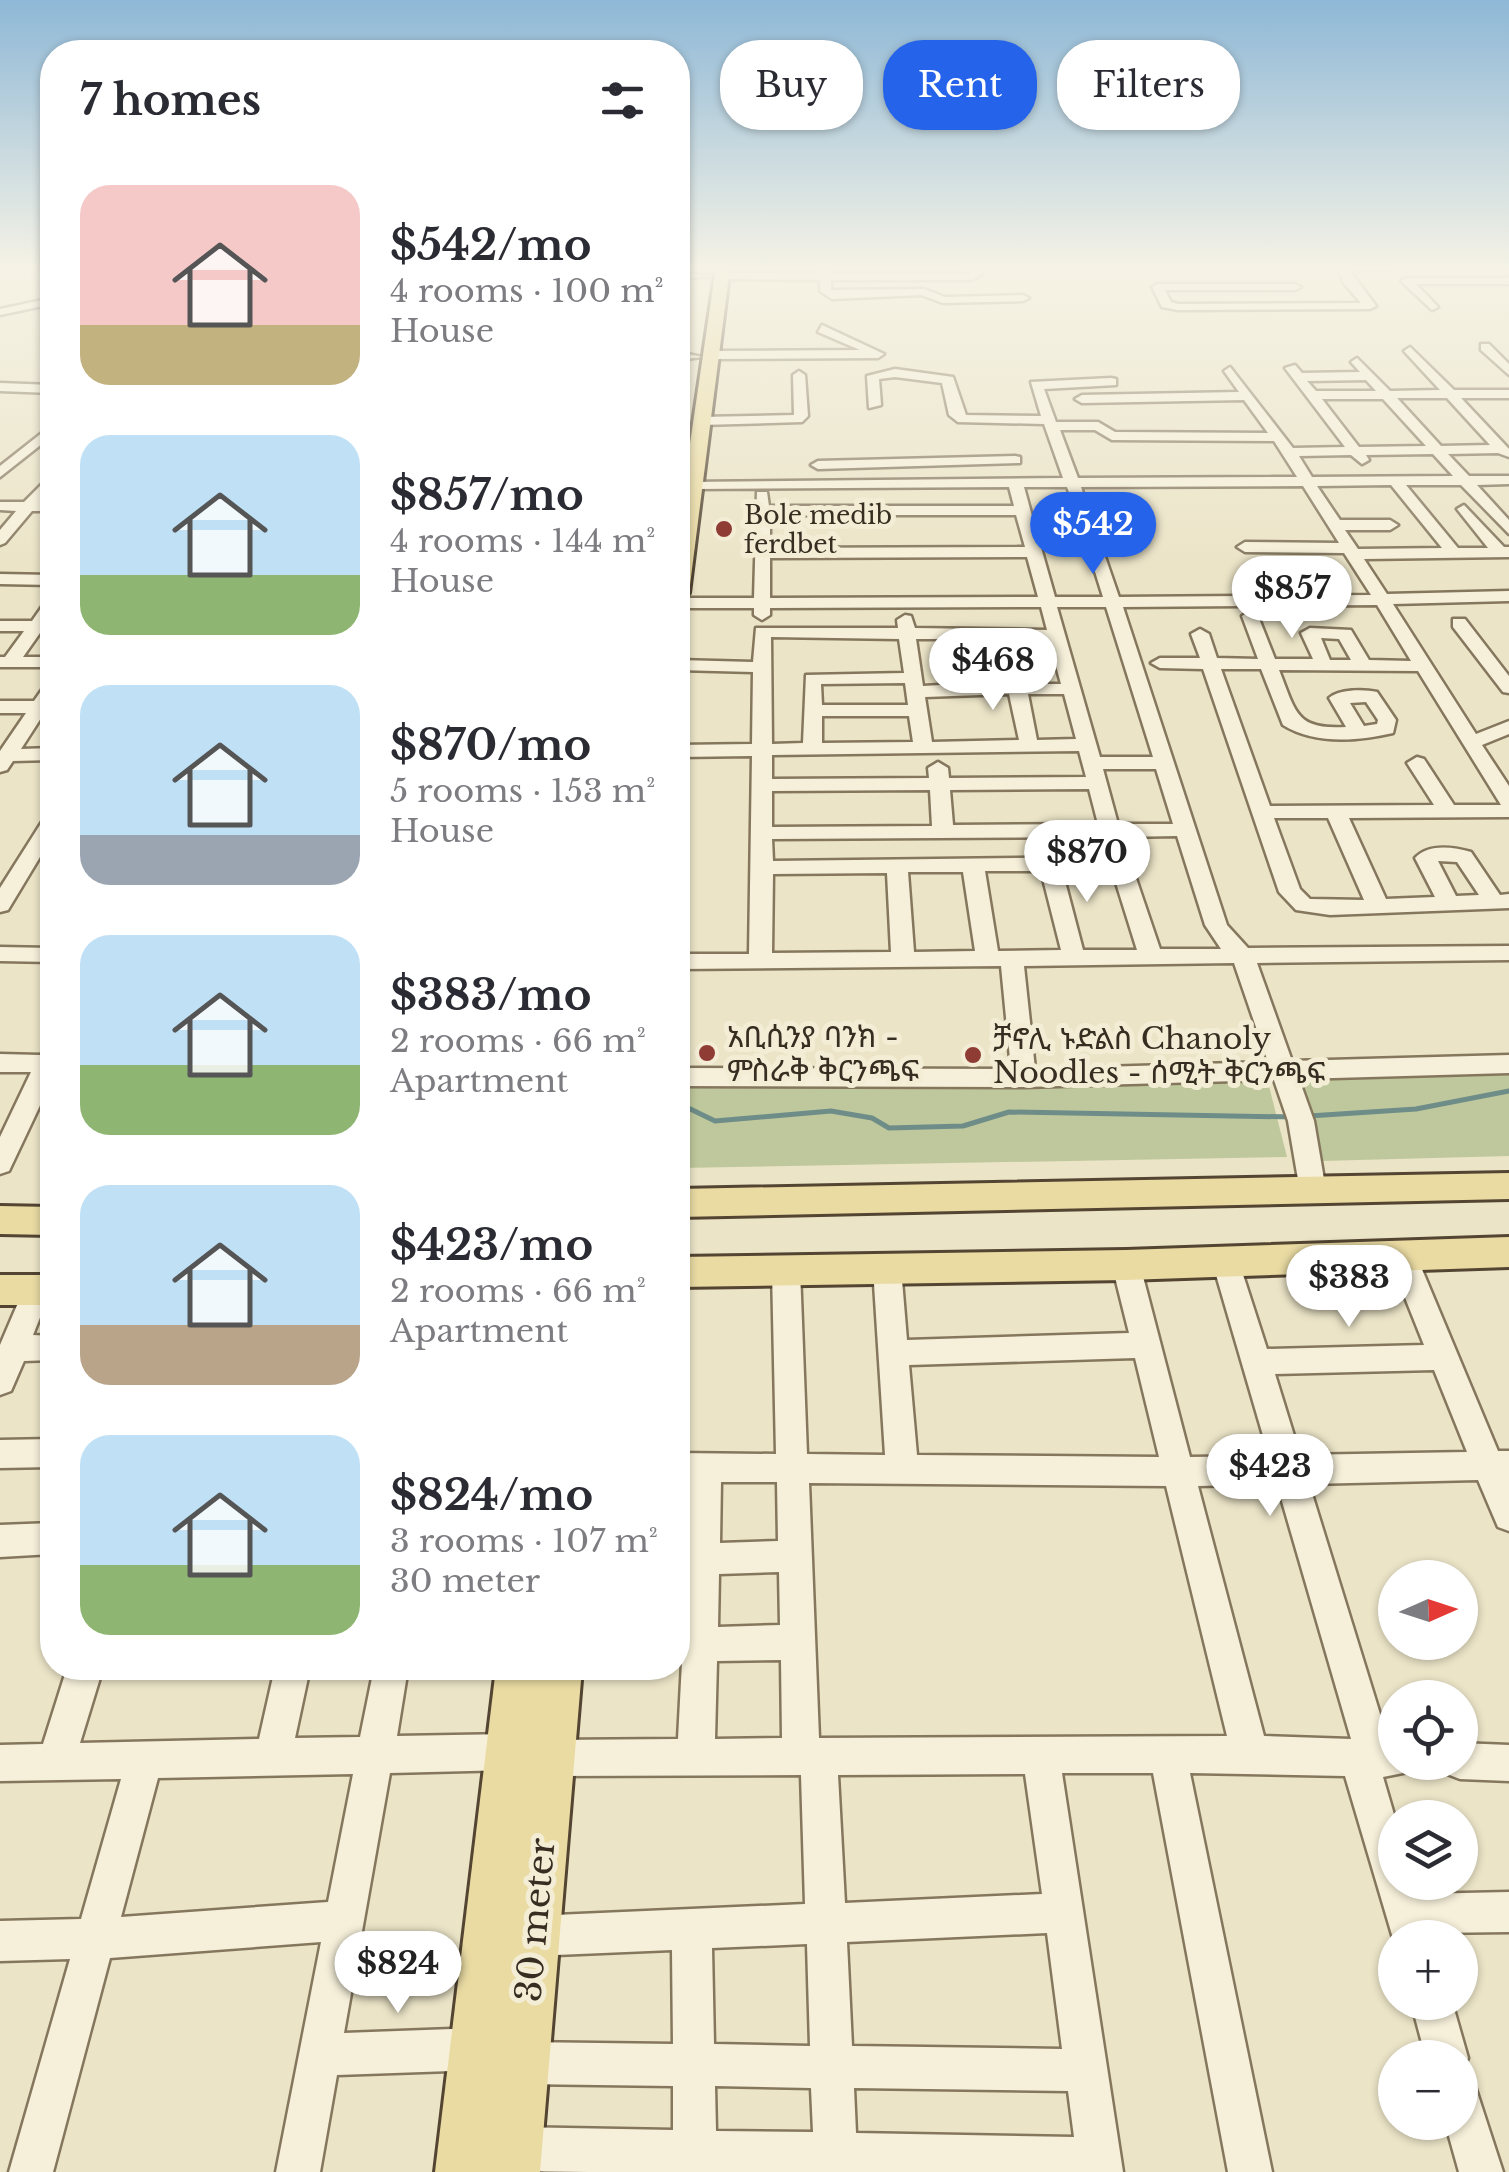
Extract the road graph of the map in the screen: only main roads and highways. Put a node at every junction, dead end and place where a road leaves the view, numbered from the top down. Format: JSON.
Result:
{"nodes":[{"id":1,"x":697,"y":368,"type":"edge"},
{"id":2,"x":699,"y":368,"type":"edge"},
{"id":3,"x":690,"y":439,"type":"edge"},
{"id":4,"x":690,"y":469,"type":"edge"},
{"id":5,"x":1509,"y":1186,"type":"edge"},
{"id":6,"x":690,"y":1203,"type":"edge"},
{"id":7,"x":0,"y":1220,"type":"edge"},
{"id":8,"x":40,"y":1221,"type":"edge"},
{"id":9,"x":1506,"y":1260,"type":"edge"},
{"id":10,"x":690,"y":1272,"type":"edge"},
{"id":11,"x":0,"y":1290,"type":"edge"},
{"id":12,"x":40,"y":1290,"type":"edge"},
{"id":13,"x":521,"y":1680,"type":"edge"},
{"id":14,"x":554,"y":1680,"type":"edge"},
{"id":15,"x":530,"y":1755,"type":"junction"},
{"id":16,"x":500,"y":2056,"type":"junction"},
{"id":17,"x":512,"y":2160,"type":"edge"},
{"id":18,"x":464,"y":2172,"type":"edge"}],
"edges":[{"from":1,"to":3,"type":"main road"},
{"from":2,"to":4,"type":"main road"},
{"from":5,"to":6,"type":"main road"},
{"from":7,"to":8,"type":"main road"},
{"from":9,"to":10,"type":"main road"},
{"from":11,"to":12,"type":"main road"},
{"from":13,"to":15,"type":"main road","name":"30 meter"},
{"from":14,"to":15,"type":"main road","name":"30 meter"},
{"from":15,"to":16,"type":"main road"},
{"from":15,"to":16,"type":"main road","name":"30 meter"},
{"from":16,"to":17,"type":"main road","name":"30 meter"},
{"from":16,"to":18,"type":"main road"}]}
